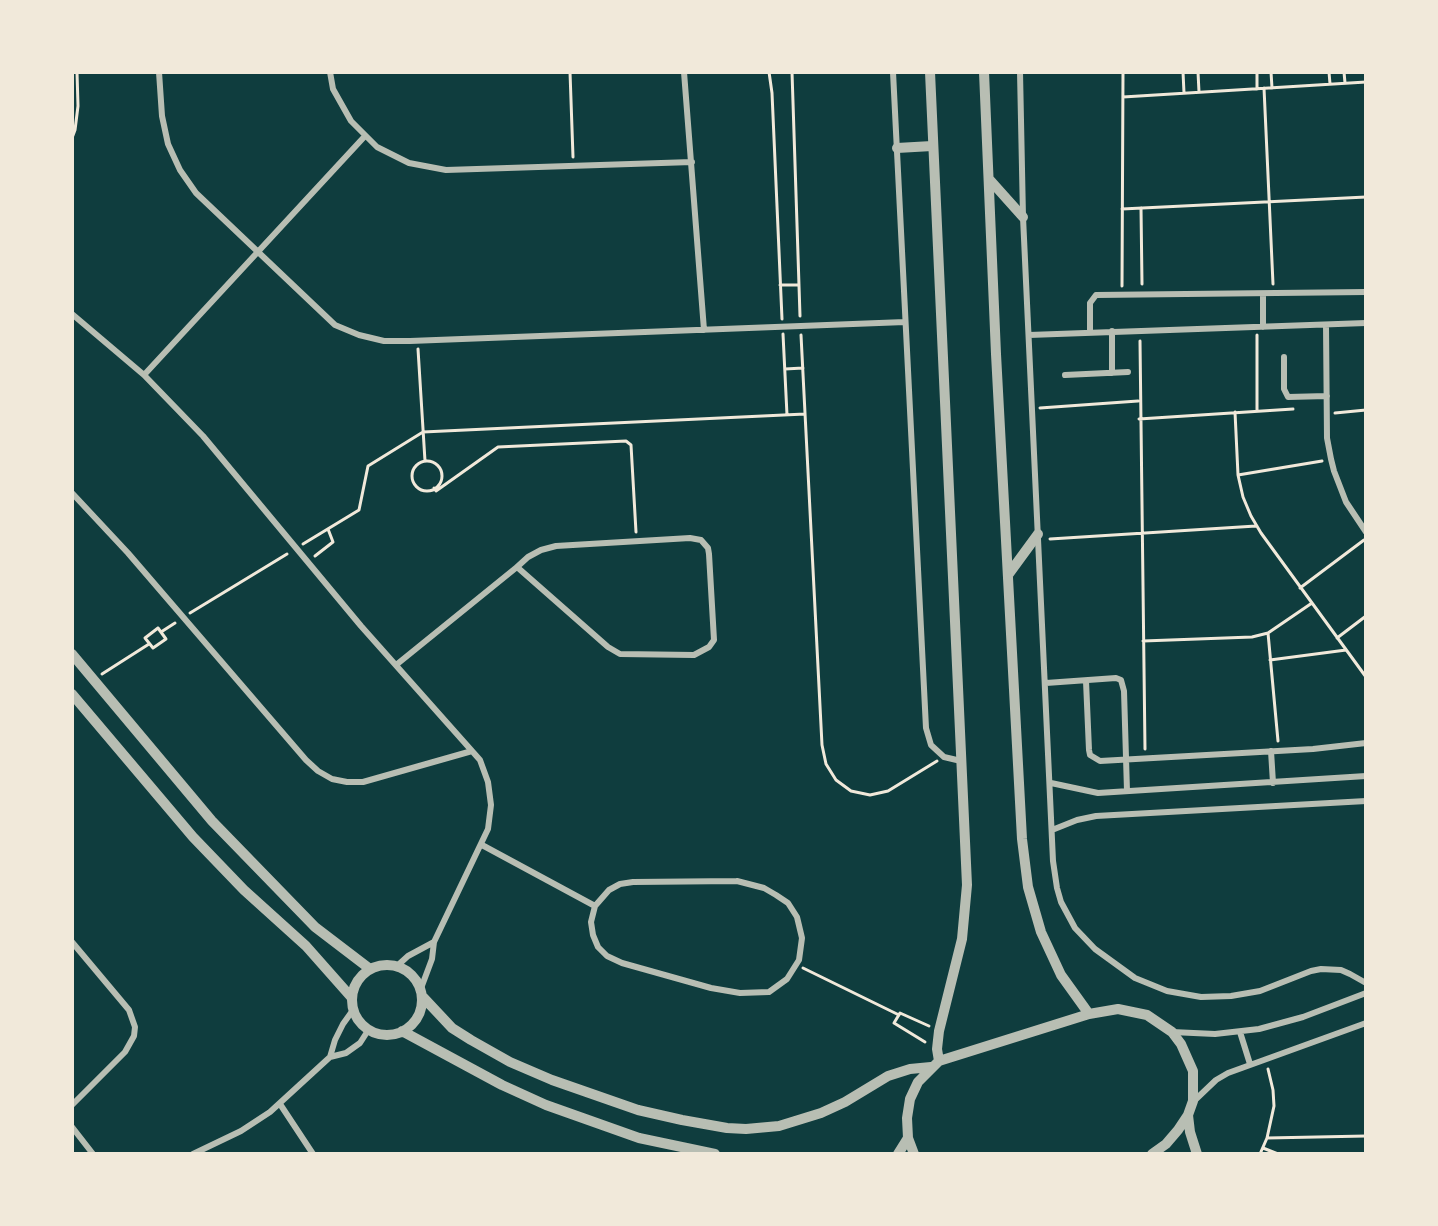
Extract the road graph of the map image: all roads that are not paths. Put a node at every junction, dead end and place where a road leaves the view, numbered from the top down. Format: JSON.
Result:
{"nodes":[{"id":1,"x":159,"y":72,"type":"edge"},
{"id":2,"x":330,"y":72,"type":"edge"},
{"id":3,"x":684,"y":72,"type":"edge"},
{"id":4,"x":893,"y":72,"type":"edge"},
{"id":5,"x":930,"y":72,"type":"edge"},
{"id":6,"x":984,"y":72,"type":"edge"},
{"id":7,"x":1020,"y":72,"type":"edge"},
{"id":8,"x":365,"y":136,"type":"junction"},
{"id":9,"x":932,"y":146,"type":"junction"},
{"id":10,"x":897,"y":148,"type":"junction"},
{"id":11,"x":692,"y":162,"type":"junction"},
{"id":12,"x":989,"y":178,"type":"junction"},
{"id":13,"x":1023,"y":217,"type":"junction"},
{"id":14,"x":258,"y":252,"type":"junction"},
{"id":15,"x":1366,"y":291,"type":"edge"},
{"id":16,"x":1263,"y":294,"type":"junction"},
{"id":17,"x":72,"y":314,"type":"edge"},
{"id":18,"x":905,"y":322,"type":"junction"},
{"id":19,"x":1366,"y":323,"type":"edge"},
{"id":20,"x":1326,"y":325,"type":"junction"},
{"id":21,"x":1260,"y":327,"type":"junction"},
{"id":22,"x":704,"y":330,"type":"junction"},
{"id":23,"x":1112,"y":331,"type":"junction"},
{"id":24,"x":1090,"y":332,"type":"junction"},
{"id":25,"x":1029,"y":335,"type":"junction"},
{"id":26,"x":1284,"y":357,"type":"dead end"},
{"id":27,"x":1128,"y":372,"type":"dead end"},
{"id":28,"x":1112,"y":373,"type":"junction"},
{"id":29,"x":144,"y":375,"type":"junction"},
{"id":30,"x":1065,"y":375,"type":"dead end"},
{"id":31,"x":1327,"y":396,"type":"junction"},
{"id":32,"x":72,"y":493,"type":"edge"},
{"id":33,"x":1366,"y":532,"type":"edge"},
{"id":34,"x":1039,"y":537,"type":"junction"},
{"id":35,"x":517,"y":567,"type":"junction"},
{"id":36,"x":1008,"y":575,"type":"junction"},
{"id":37,"x":72,"y":654,"type":"edge"},
{"id":38,"x":396,"y":664,"type":"junction"},
{"id":39,"x":1086,"y":681,"type":"junction"},
{"id":40,"x":1046,"y":683,"type":"junction"},
{"id":41,"x":72,"y":694,"type":"edge"},
{"id":42,"x":1366,"y":743,"type":"edge"},
{"id":43,"x":472,"y":750,"type":"junction"},
{"id":44,"x":1271,"y":751,"type":"junction"},
{"id":45,"x":1127,"y":760,"type":"junction"},
{"id":46,"x":961,"y":761,"type":"junction"},
{"id":47,"x":1366,"y":776,"type":"edge"},
{"id":48,"x":1050,"y":783,"type":"junction"},
{"id":49,"x":1273,"y":783,"type":"junction"},
{"id":50,"x":1127,"y":791,"type":"junction"},
{"id":51,"x":1366,"y":801,"type":"edge"},
{"id":52,"x":1052,"y":830,"type":"junction"},
{"id":53,"x":482,"y":845,"type":"junction"},
{"id":54,"x":595,"y":906,"type":"junction"},
{"id":55,"x":72,"y":942,"type":"edge"},
{"id":56,"x":434,"y":942,"type":"junction"},
{"id":57,"x":397,"y":966,"type":"junction"},
{"id":58,"x":370,"y":969,"type":"junction"},
{"id":59,"x":1366,"y":983,"type":"edge"},
{"id":60,"x":1366,"y":993,"type":"edge"},
{"id":61,"x":421,"y":994,"type":"junction"},
{"id":62,"x":352,"y":1004,"type":"junction"},
{"id":63,"x":1089,"y":1014,"type":"junction"},
{"id":64,"x":1366,"y":1023,"type":"edge"},
{"id":65,"x":369,"y":1029,"type":"junction"},
{"id":66,"x":402,"y":1031,"type":"junction"},
{"id":67,"x":1172,"y":1032,"type":"junction"},
{"id":68,"x":1240,"y":1032,"type":"junction"},
{"id":69,"x":330,"y":1057,"type":"junction"},
{"id":70,"x":935,"y":1064,"type":"junction"},
{"id":71,"x":1250,"y":1064,"type":"junction"},
{"id":72,"x":1193,"y":1101,"type":"junction"},
{"id":73,"x":279,"y":1104,"type":"junction"},
{"id":74,"x":72,"y":1105,"type":"edge"},
{"id":75,"x":1188,"y":1115,"type":"junction"},
{"id":76,"x":72,"y":1127,"type":"edge"},
{"id":77,"x":908,"y":1138,"type":"junction"},
{"id":78,"x":93,"y":1154,"type":"edge"},
{"id":79,"x":193,"y":1154,"type":"edge"},
{"id":80,"x":312,"y":1154,"type":"edge"},
{"id":81,"x":715,"y":1154,"type":"edge"},
{"id":82,"x":897,"y":1154,"type":"edge"},
{"id":83,"x":914,"y":1154,"type":"edge"},
{"id":84,"x":1152,"y":1154,"type":"edge"},
{"id":85,"x":1197,"y":1154,"type":"edge"}],
"edges":[{"from":1,"to":14,"type":"street"},
{"from":2,"to":8,"type":"street"},
{"from":3,"to":11,"type":"street"},
{"from":4,"to":10,"type":"street"},
{"from":5,"to":9,"type":"street"},
{"from":6,"to":12,"type":"street"},
{"from":7,"to":13,"type":"street"},
{"from":8,"to":11,"type":"street"},
{"from":8,"to":14,"type":"street"},
{"from":9,"to":10,"type":"street"},
{"from":9,"to":46,"type":"street"},
{"from":10,"to":18,"type":"street"},
{"from":11,"to":22,"type":"street"},
{"from":12,"to":13,"type":"street"},
{"from":12,"to":36,"type":"street"},
{"from":13,"to":25,"type":"street"},
{"from":14,"to":22,"type":"street"},
{"from":14,"to":29,"type":"street"},
{"from":15,"to":16,"type":"street"},
{"from":16,"to":21,"type":"street"},
{"from":16,"to":24,"type":"street"},
{"from":17,"to":29,"type":"street"},
{"from":18,"to":22,"type":"street"},
{"from":18,"to":46,"type":"street"},
{"from":19,"to":20,"type":"street"},
{"from":20,"to":21,"type":"street"},
{"from":20,"to":31,"type":"street"},
{"from":21,"to":23,"type":"street"},
{"from":23,"to":24,"type":"street"},
{"from":23,"to":28,"type":"street"},
{"from":24,"to":25,"type":"street"},
{"from":25,"to":34,"type":"street"},
{"from":26,"to":31,"type":"street"},
{"from":27,"to":28,"type":"street"},
{"from":28,"to":30,"type":"street"},
{"from":29,"to":38,"type":"street"},
{"from":31,"to":33,"type":"street"},
{"from":32,"to":43,"type":"street"},
{"from":34,"to":36,"type":"street"},
{"from":34,"to":40,"type":"street"},
{"from":35,"to":35,"type":"street"},
{"from":35,"to":38,"type":"street"},
{"from":36,"to":63,"type":"street"},
{"from":37,"to":58,"type":"street"},
{"from":38,"to":43,"type":"street"},
{"from":39,"to":40,"type":"street"},
{"from":39,"to":45,"type":"street"},
{"from":39,"to":45,"type":"street"},
{"from":40,"to":48,"type":"street"},
{"from":41,"to":62,"type":"street"},
{"from":42,"to":44,"type":"street"},
{"from":43,"to":53,"type":"street"},
{"from":44,"to":45,"type":"street"},
{"from":44,"to":49,"type":"street"},
{"from":45,"to":50,"type":"street"},
{"from":46,"to":70,"type":"street"},
{"from":47,"to":49,"type":"street"},
{"from":48,"to":50,"type":"street"},
{"from":48,"to":52,"type":"street"},
{"from":49,"to":50,"type":"street"},
{"from":51,"to":52,"type":"street"},
{"from":52,"to":59,"type":"street"},
{"from":53,"to":54,"type":"street"},
{"from":53,"to":56,"type":"street"},
{"from":54,"to":54,"type":"street"},
{"from":55,"to":74,"type":"street"},
{"from":56,"to":57,"type":"street"},
{"from":56,"to":61,"type":"street"},
{"from":57,"to":58,"type":"street"},
{"from":57,"to":61,"type":"street"},
{"from":58,"to":62,"type":"street"},
{"from":60,"to":68,"type":"street"},
{"from":61,"to":66,"type":"street"},
{"from":61,"to":70,"type":"street"},
{"from":62,"to":65,"type":"street"},
{"from":62,"to":69,"type":"street"},
{"from":63,"to":67,"type":"street"},
{"from":63,"to":70,"type":"street"},
{"from":64,"to":71,"type":"street"},
{"from":65,"to":66,"type":"street"},
{"from":65,"to":69,"type":"street"},
{"from":66,"to":81,"type":"street"},
{"from":67,"to":68,"type":"street"},
{"from":67,"to":72,"type":"street"},
{"from":68,"to":71,"type":"street"},
{"from":69,"to":73,"type":"street"},
{"from":70,"to":77,"type":"street"},
{"from":71,"to":72,"type":"street"},
{"from":72,"to":75,"type":"street"},
{"from":73,"to":79,"type":"street"},
{"from":73,"to":80,"type":"street"},
{"from":75,"to":84,"type":"street"},
{"from":75,"to":85,"type":"street"},
{"from":76,"to":78,"type":"street"},
{"from":77,"to":82,"type":"street"},
{"from":77,"to":83,"type":"street"}]}
